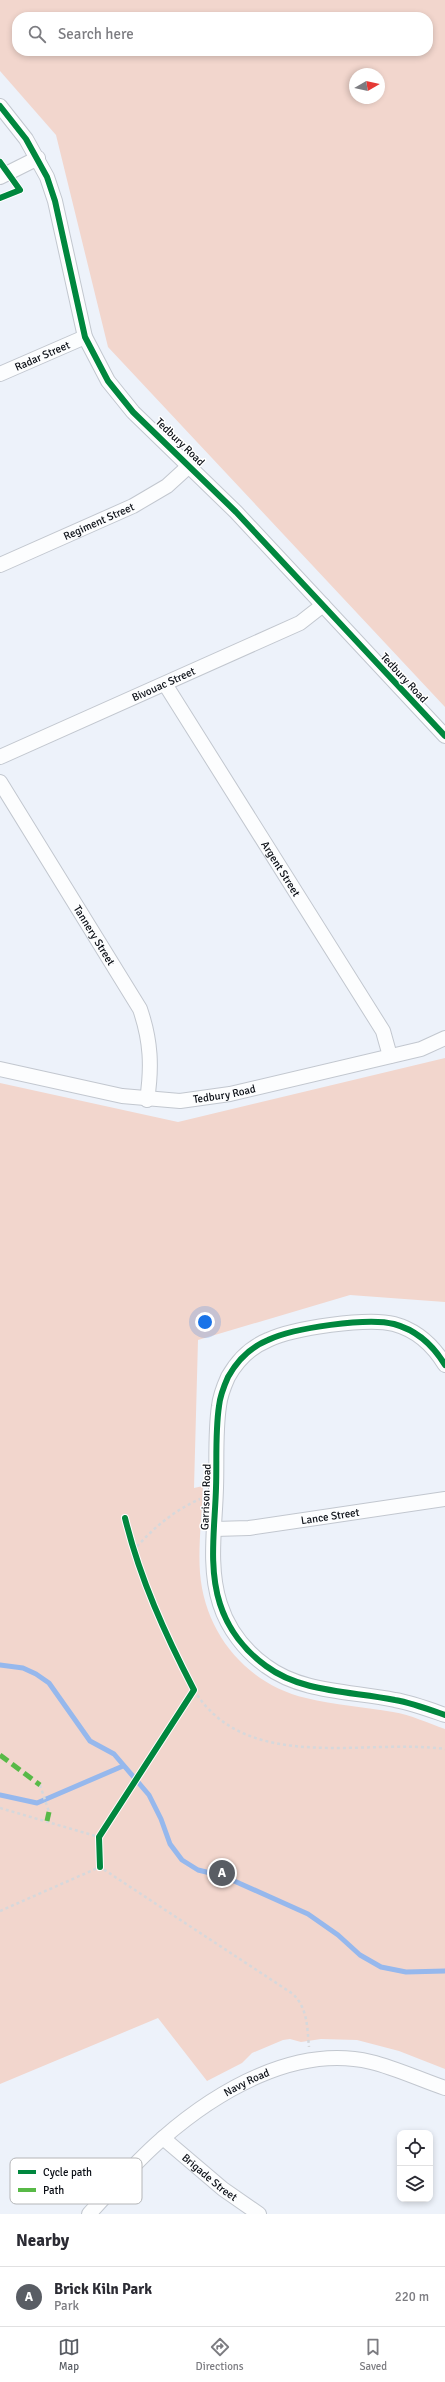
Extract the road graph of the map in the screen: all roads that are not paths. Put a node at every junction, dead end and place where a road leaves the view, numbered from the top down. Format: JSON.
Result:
{"nodes":[{"id":1,"x":0,"y":106,"type":"edge"},
{"id":2,"x":38,"y":158,"type":"junction"},
{"id":3,"x":0,"y":177,"type":"edge"},
{"id":4,"x":85,"y":336,"type":"junction"},
{"id":5,"x":0,"y":374,"type":"edge"},
{"id":6,"x":190,"y":465,"type":"junction"},
{"id":7,"x":0,"y":565,"type":"edge"},
{"id":8,"x":323,"y":605,"type":"junction"},
{"id":9,"x":165,"y":684,"type":"junction"},
{"id":10,"x":445,"y":736,"type":"edge"},
{"id":11,"x":0,"y":757,"type":"edge"},
{"id":12,"x":0,"y":782,"type":"edge"},
{"id":13,"x":445,"y":1038,"type":"edge"},
{"id":14,"x":390,"y":1056,"type":"junction"},
{"id":15,"x":0,"y":1069,"type":"edge"},
{"id":16,"x":147,"y":1100,"type":"junction"},
{"id":17,"x":445,"y":1365,"type":"edge"},
{"id":18,"x":445,"y":1499,"type":"edge"},
{"id":19,"x":215,"y":1529,"type":"junction"},
{"id":20,"x":445,"y":1715,"type":"edge"},
{"id":21,"x":445,"y":2088,"type":"edge"},
{"id":22,"x":163,"y":2138,"type":"junction"},
{"id":23,"x":142,"y":2160,"type":"edge"},
{"id":24,"x":99,"y":2204,"type":"edge"},
{"id":25,"x":89,"y":2214,"type":"edge"},
{"id":26,"x":258,"y":2214,"type":"edge"}],
"edges":[{"from":1,"to":2,"type":"street","name":"Tedbury Road"},
{"from":2,"to":3,"type":"street"},
{"from":2,"to":4,"type":"street","name":"Tedbury Road"},
{"from":4,"to":5,"type":"street","name":"Radar Street"},
{"from":4,"to":6,"type":"street","name":"Tedbury Road"},
{"from":6,"to":7,"type":"street","name":"Regiment Street"},
{"from":6,"to":8,"type":"street","name":"Tedbury Road"},
{"from":8,"to":9,"type":"street","name":"Bivouac Street"},
{"from":8,"to":10,"type":"street","name":"Tedbury Road"},
{"from":9,"to":11,"type":"street","name":"Bivouac Street"},
{"from":9,"to":14,"type":"street","name":"Argent Street"},
{"from":12,"to":16,"type":"street","name":"Tannery Street"},
{"from":13,"to":14,"type":"street","name":"Tedbury Road"},
{"from":14,"to":16,"type":"street","name":"Tedbury Road"},
{"from":15,"to":16,"type":"street","name":"Tedbury Road"},
{"from":17,"to":19,"type":"street","name":"Garrison Road"},
{"from":18,"to":19,"type":"street","name":"Lance Street"},
{"from":19,"to":20,"type":"street","name":"Garrison Road"},
{"from":21,"to":22,"type":"street","name":"Navy Road"},
{"from":22,"to":23,"type":"street","name":"Navy Road"},
{"from":22,"to":26,"type":"street","name":"Brigade Street"},
{"from":24,"to":25,"type":"street","name":"Navy Road"}]}
